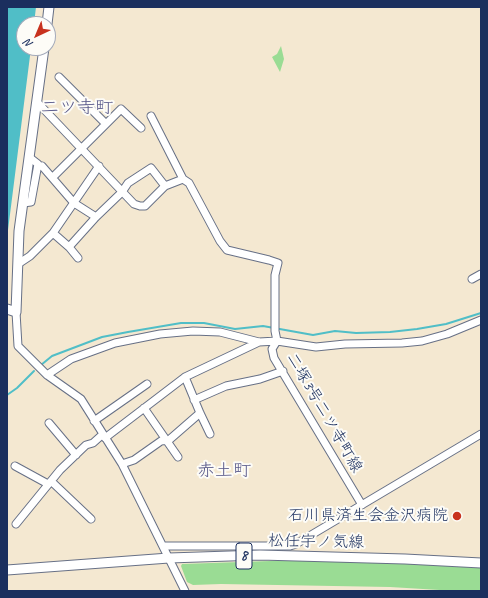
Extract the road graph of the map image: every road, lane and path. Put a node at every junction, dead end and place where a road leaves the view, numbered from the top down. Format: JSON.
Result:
{"nodes":[{"id":1,"x":43,"y":56,"type":"edge"},
{"id":2,"x":59,"y":77,"type":"dead end"},
{"id":3,"x":37,"y":102,"type":"junction"},
{"id":4,"x":151,"y":116,"type":"dead end"},
{"id":5,"x":106,"y":124,"type":"junction"},
{"id":6,"x":141,"y":128,"type":"dead end"},
{"id":7,"x":82,"y":148,"type":"junction"},
{"id":8,"x":42,"y":166,"type":"dead end"},
{"id":9,"x":99,"y":166,"type":"junction"},
{"id":10,"x":53,"y":177,"type":"junction"},
{"id":11,"x":183,"y":179,"type":"junction"},
{"id":12,"x":165,"y":186,"type":"junction"},
{"id":13,"x":122,"y":192,"type":"junction"},
{"id":14,"x":74,"y":203,"type":"junction"},
{"id":15,"x":96,"y":217,"type":"junction"},
{"id":16,"x":53,"y":233,"type":"junction"},
{"id":17,"x":69,"y":247,"type":"junction"},
{"id":18,"x":78,"y":258,"type":"dead end"},
{"id":19,"x":18,"y":264,"type":"junction"},
{"id":20,"x":481,"y":274,"type":"edge"},
{"id":21,"x":472,"y":279,"type":"dead end"},
{"id":22,"x":10,"y":310,"type":"edge"},
{"id":23,"x":481,"y":320,"type":"edge"},
{"id":24,"x":276,"y":341,"type":"junction"},
{"id":25,"x":260,"y":342,"type":"junction"},
{"id":26,"x":283,"y":371,"type":"junction"},
{"id":27,"x":47,"y":375,"type":"junction"},
{"id":28,"x":185,"y":377,"type":"junction"},
{"id":29,"x":147,"y":384,"type":"dead end"},
{"id":30,"x":194,"y":400,"type":"junction"},
{"id":31,"x":144,"y":408,"type":"junction"},
{"id":32,"x":200,"y":413,"type":"junction"},
{"id":33,"x":94,"y":421,"type":"junction"},
{"id":34,"x":49,"y":423,"type":"dead end"},
{"id":35,"x":210,"y":434,"type":"dead end"},
{"id":36,"x":481,"y":434,"type":"edge"},
{"id":37,"x":104,"y":436,"type":"junction"},
{"id":38,"x":166,"y":440,"type":"junction"},
{"id":39,"x":76,"y":455,"type":"junction"},
{"id":40,"x":178,"y":457,"type":"dead end"},
{"id":41,"x":122,"y":464,"type":"junction"},
{"id":42,"x":15,"y":466,"type":"dead end"},
{"id":43,"x":50,"y":483,"type":"junction"},
{"id":44,"x":362,"y":505,"type":"junction"},
{"id":45,"x":91,"y":519,"type":"dead end"},
{"id":46,"x":16,"y":524,"type":"dead end"},
{"id":47,"x":296,"y":544,"type":"junction"},
{"id":48,"x":163,"y":546,"type":"junction"},
{"id":49,"x":291,"y":556,"type":"junction"},
{"id":50,"x":169,"y":558,"type":"junction"},
{"id":51,"x":481,"y":563,"type":"edge"},
{"id":52,"x":7,"y":570,"type":"edge"},
{"id":53,"x":185,"y":591,"type":"edge"}],
"edges":[{"from":1,"to":3,"type":"main road"},
{"from":2,"to":5,"type":"street"},
{"from":3,"to":7,"type":"street"},
{"from":3,"to":19,"type":"main road"},
{"from":4,"to":11,"type":"street"},
{"from":5,"to":6,"type":"street"},
{"from":5,"to":7,"type":"street"},
{"from":7,"to":9,"type":"street"},
{"from":7,"to":10,"type":"street"},
{"from":8,"to":10,"type":"street"},
{"from":9,"to":13,"type":"street"},
{"from":9,"to":14,"type":"street"},
{"from":10,"to":14,"type":"street"},
{"from":11,"to":12,"type":"street"},
{"from":11,"to":24,"type":"street","name":"二塚3号二ツ寺町線"},
{"from":12,"to":13,"type":"street"},
{"from":12,"to":13,"type":"street"},
{"from":13,"to":15,"type":"street"},
{"from":14,"to":15,"type":"street"},
{"from":14,"to":16,"type":"street"},
{"from":15,"to":17,"type":"street"},
{"from":16,"to":17,"type":"street"},
{"from":16,"to":19,"type":"street"},
{"from":17,"to":18,"type":"street"},
{"from":19,"to":22,"type":"main road"},
{"from":20,"to":21,"type":"street"},
{"from":22,"to":27,"type":"street"},
{"from":23,"to":24,"type":"street"},
{"from":24,"to":25,"type":"street"},
{"from":24,"to":26,"type":"street","name":"二塚3号二ツ寺町線"},
{"from":25,"to":27,"type":"street"},
{"from":25,"to":28,"type":"street"},
{"from":26,"to":30,"type":"street"},
{"from":26,"to":44,"type":"street","name":"二塚3号二ツ寺町線"},
{"from":27,"to":33,"type":"street"},
{"from":28,"to":30,"type":"street"},
{"from":28,"to":31,"type":"street"},
{"from":29,"to":33,"type":"street"},
{"from":30,"to":32,"type":"street"},
{"from":31,"to":37,"type":"street"},
{"from":31,"to":38,"type":"street"},
{"from":32,"to":35,"type":"street"},
{"from":32,"to":38,"type":"street"},
{"from":33,"to":37,"type":"street"},
{"from":34,"to":39,"type":"street"},
{"from":36,"to":44,"type":"street"},
{"from":37,"to":39,"type":"street"},
{"from":37,"to":41,"type":"street"},
{"from":38,"to":40,"type":"street"},
{"from":38,"to":41,"type":"street"},
{"from":39,"to":43,"type":"street"},
{"from":41,"to":48,"type":"street"},
{"from":42,"to":43,"type":"street"},
{"from":43,"to":45,"type":"street"},
{"from":43,"to":46,"type":"street"},
{"from":44,"to":47,"type":"street"},
{"from":47,"to":48,"type":"street"},
{"from":47,"to":49,"type":"street"},
{"from":48,"to":50,"type":"street"},
{"from":49,"to":50,"type":"main road","name":"松任宇ノ気線","number":"8"},
{"from":49,"to":51,"type":"main road","name":"松任宇ノ気線","number":"8"},
{"from":50,"to":52,"type":"main road","name":"松任宇ノ気線","number":"8"},
{"from":50,"to":53,"type":"street"}]}
